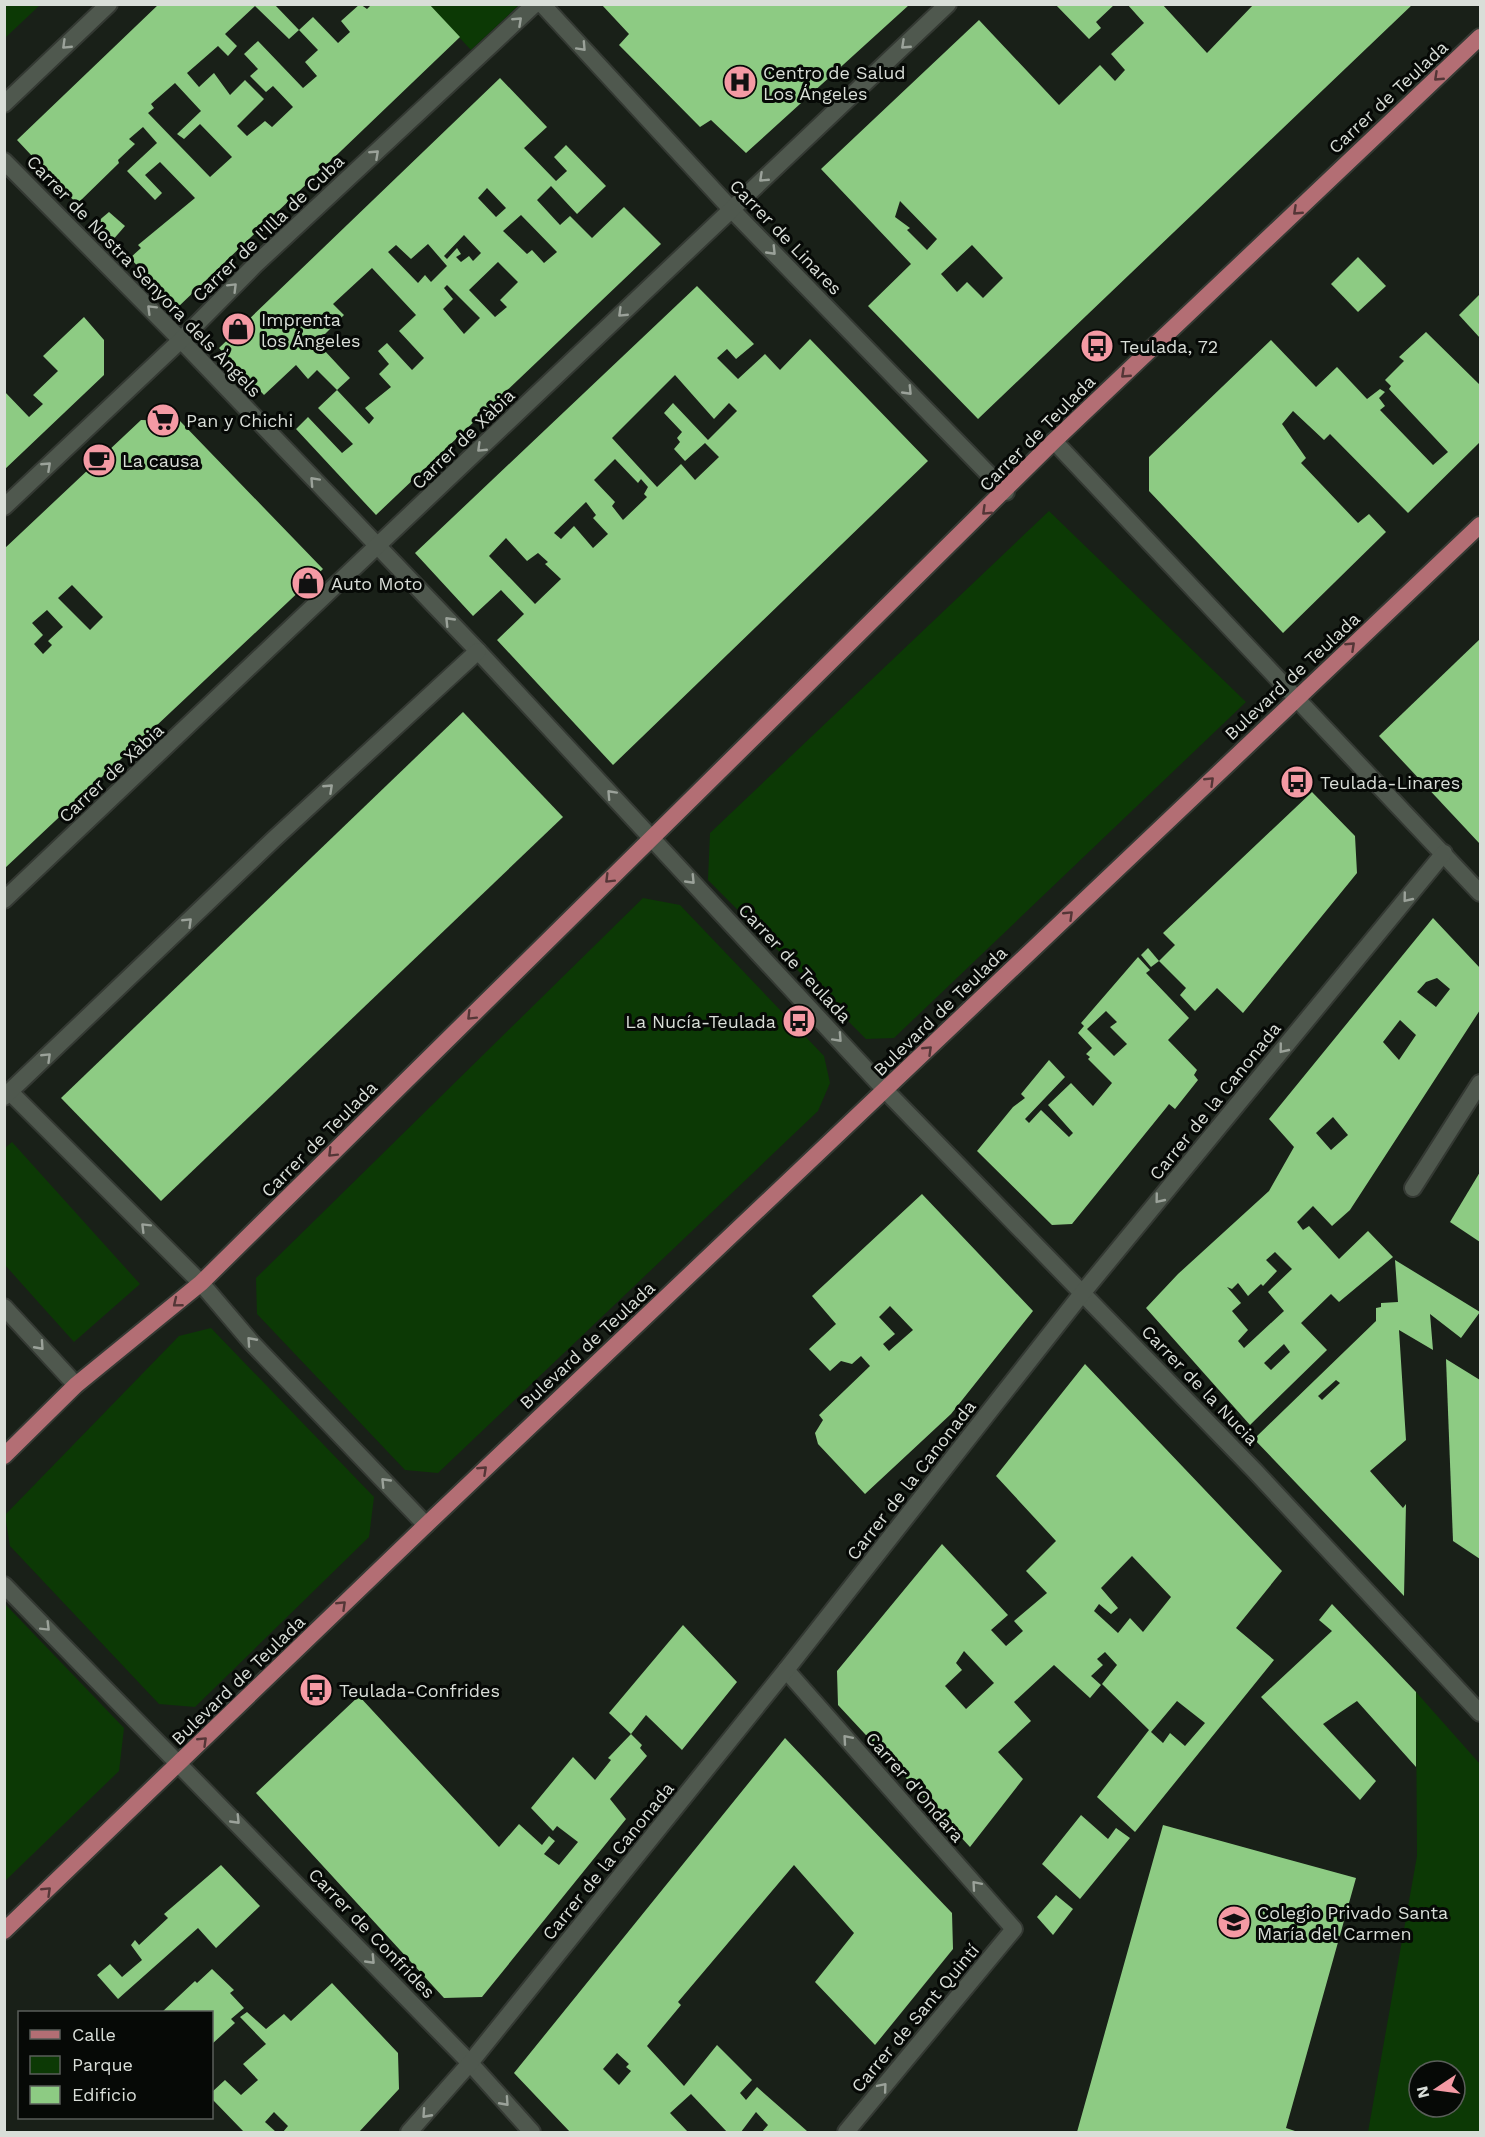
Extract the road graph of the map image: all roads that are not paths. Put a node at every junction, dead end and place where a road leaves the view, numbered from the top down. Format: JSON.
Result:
{"nodes":[{"id":1,"x":109,"y":4,"type":"edge"},
{"id":2,"x":535,"y":4,"type":"edge"},
{"id":3,"x":542,"y":4,"type":"edge"},
{"id":4,"x":948,"y":4,"type":"edge"},
{"id":5,"x":1480,"y":37,"type":"edge"},
{"id":6,"x":4,"y":104,"type":"edge"},
{"id":7,"x":4,"y":161,"type":"edge"},
{"id":8,"x":731,"y":209,"type":"junction"},
{"id":9,"x":181,"y":340,"type":"junction"},
{"id":10,"x":1054,"y":441,"type":"junction"},
{"id":11,"x":1006,"y":492,"type":"junction"},
{"id":12,"x":4,"y":507,"type":"edge"},
{"id":13,"x":1480,"y":525,"type":"edge"},
{"id":14,"x":377,"y":548,"type":"junction"},
{"id":15,"x":478,"y":651,"type":"junction"},
{"id":16,"x":1296,"y":698,"type":"junction"},
{"id":17,"x":651,"y":837,"type":"junction"},
{"id":18,"x":1444,"y":853,"type":"junction"},
{"id":19,"x":1480,"y":893,"type":"edge"},
{"id":20,"x":4,"y":900,"type":"edge"},
{"id":21,"x":1480,"y":1083,"type":"edge"},
{"id":22,"x":886,"y":1090,"type":"junction"},
{"id":23,"x":7,"y":1094,"type":"edge"},
{"id":24,"x":1413,"y":1188,"type":"dead end"},
{"id":25,"x":201,"y":1283,"type":"junction"},
{"id":26,"x":1084,"y":1292,"type":"junction"},
{"id":27,"x":4,"y":1306,"type":"edge"},
{"id":28,"x":76,"y":1385,"type":"junction"},
{"id":29,"x":4,"y":1456,"type":"edge"},
{"id":30,"x":426,"y":1525,"type":"junction"},
{"id":31,"x":4,"y":1585,"type":"edge"},
{"id":32,"x":786,"y":1670,"type":"junction"},
{"id":33,"x":1480,"y":1713,"type":"edge"},
{"id":34,"x":180,"y":1763,"type":"junction"},
{"id":35,"x":1014,"y":1929,"type":"joint"},
{"id":36,"x":4,"y":1931,"type":"edge"},
{"id":37,"x":470,"y":2063,"type":"junction"},
{"id":38,"x":409,"y":2133,"type":"edge"},
{"id":39,"x":532,"y":2133,"type":"edge"},
{"id":40,"x":846,"y":2133,"type":"edge"}],
"edges":[{"from":1,"to":6,"type":"street","one_way":true},
{"from":9,"to":2,"type":"street","name":"Carrer de l'Illa de Cuba","one_way":true},
{"from":3,"to":8,"type":"street","name":"Carrer de Linares","one_way":true},
{"from":4,"to":8,"type":"street","name":"Carrer de Xàbia","one_way":true},
{"from":5,"to":10,"type":"main road","name":"Carrer de Teulada","one_way":true},
{"from":9,"to":7,"type":"street","name":"Carrer de Nostra Senyora dels Àngels","one_way":true},
{"from":8,"to":11,"type":"street","name":"Carrer de Linares","one_way":true},
{"from":8,"to":14,"type":"street","name":"Carrer de Xàbia","one_way":true},
{"from":12,"to":9,"type":"street","name":"Carrer de l'Illa de Cuba","one_way":true},
{"from":14,"to":9,"type":"street","name":"Carrer de Nostra Senyora dels Àngels","one_way":true},
{"from":10,"to":11,"type":"main road","name":"Carrer de Teulada"},
{"from":10,"to":16,"type":"street"},
{"from":11,"to":17,"type":"main road","name":"Carrer de Teulada","one_way":true},
{"from":16,"to":13,"type":"main road","name":"Bulevard de Teulada","one_way":true},
{"from":15,"to":14,"type":"street","name":"Carrer de Nostra Senyora dels Àngels","one_way":true},
{"from":14,"to":20,"type":"street","name":"Carrer de Xàbia"},
{"from":17,"to":15,"type":"street","name":"Carrer de Nostra Senyora dels Àngels","one_way":true},
{"from":23,"to":15,"type":"street","one_way":true},
{"from":16,"to":18,"type":"street"},
{"from":22,"to":16,"type":"main road","name":"Bulevard de Teulada","one_way":true},
{"from":17,"to":22,"type":"street","name":"Carrer de Teulada","one_way":true},
{"from":17,"to":25,"type":"main road","name":"Carrer de Teulada","one_way":true},
{"from":18,"to":19,"type":"street"},
{"from":18,"to":26,"type":"street","name":"Carrer de la Canonada","one_way":true},
{"from":21,"to":24,"type":"street"},
{"from":22,"to":26,"type":"street","name":"Carrer de la Nucia"},
{"from":30,"to":22,"type":"main road","name":"Bulevard de Teulada","one_way":true},
{"from":25,"to":23,"type":"street","one_way":true},
{"from":25,"to":28,"type":"main road","name":"Carrer de Teulada","one_way":true},
{"from":30,"to":25,"type":"street","one_way":true},
{"from":26,"to":32,"type":"street","name":"Carrer de la Canonada"},
{"from":26,"to":33,"type":"street","name":"Carrer de la Nucia"},
{"from":27,"to":28,"type":"street","one_way":true},
{"from":28,"to":29,"type":"main road","name":"Carrer de Teulada"},
{"from":34,"to":30,"type":"main road","name":"Bulevard de Teulada","one_way":true},
{"from":31,"to":34,"type":"street","name":"Bulevard de Teulada","one_way":true},
{"from":35,"to":32,"type":"street","name":"Carrer d'Ondara","one_way":true},
{"from":32,"to":37,"type":"street","name":"Carrer de la Canonada"},
{"from":36,"to":34,"type":"main road","name":"Bulevard de Teulada","one_way":true},
{"from":34,"to":37,"type":"street","name":"Carrer de Confrides","one_way":true},
{"from":40,"to":35,"type":"street","name":"Carrer de Sant Quintí","one_way":true},
{"from":37,"to":38,"type":"street","name":"Carrer de la Canonada","one_way":true},
{"from":37,"to":39,"type":"street","name":"Carrer de Confrides","one_way":true}]}
